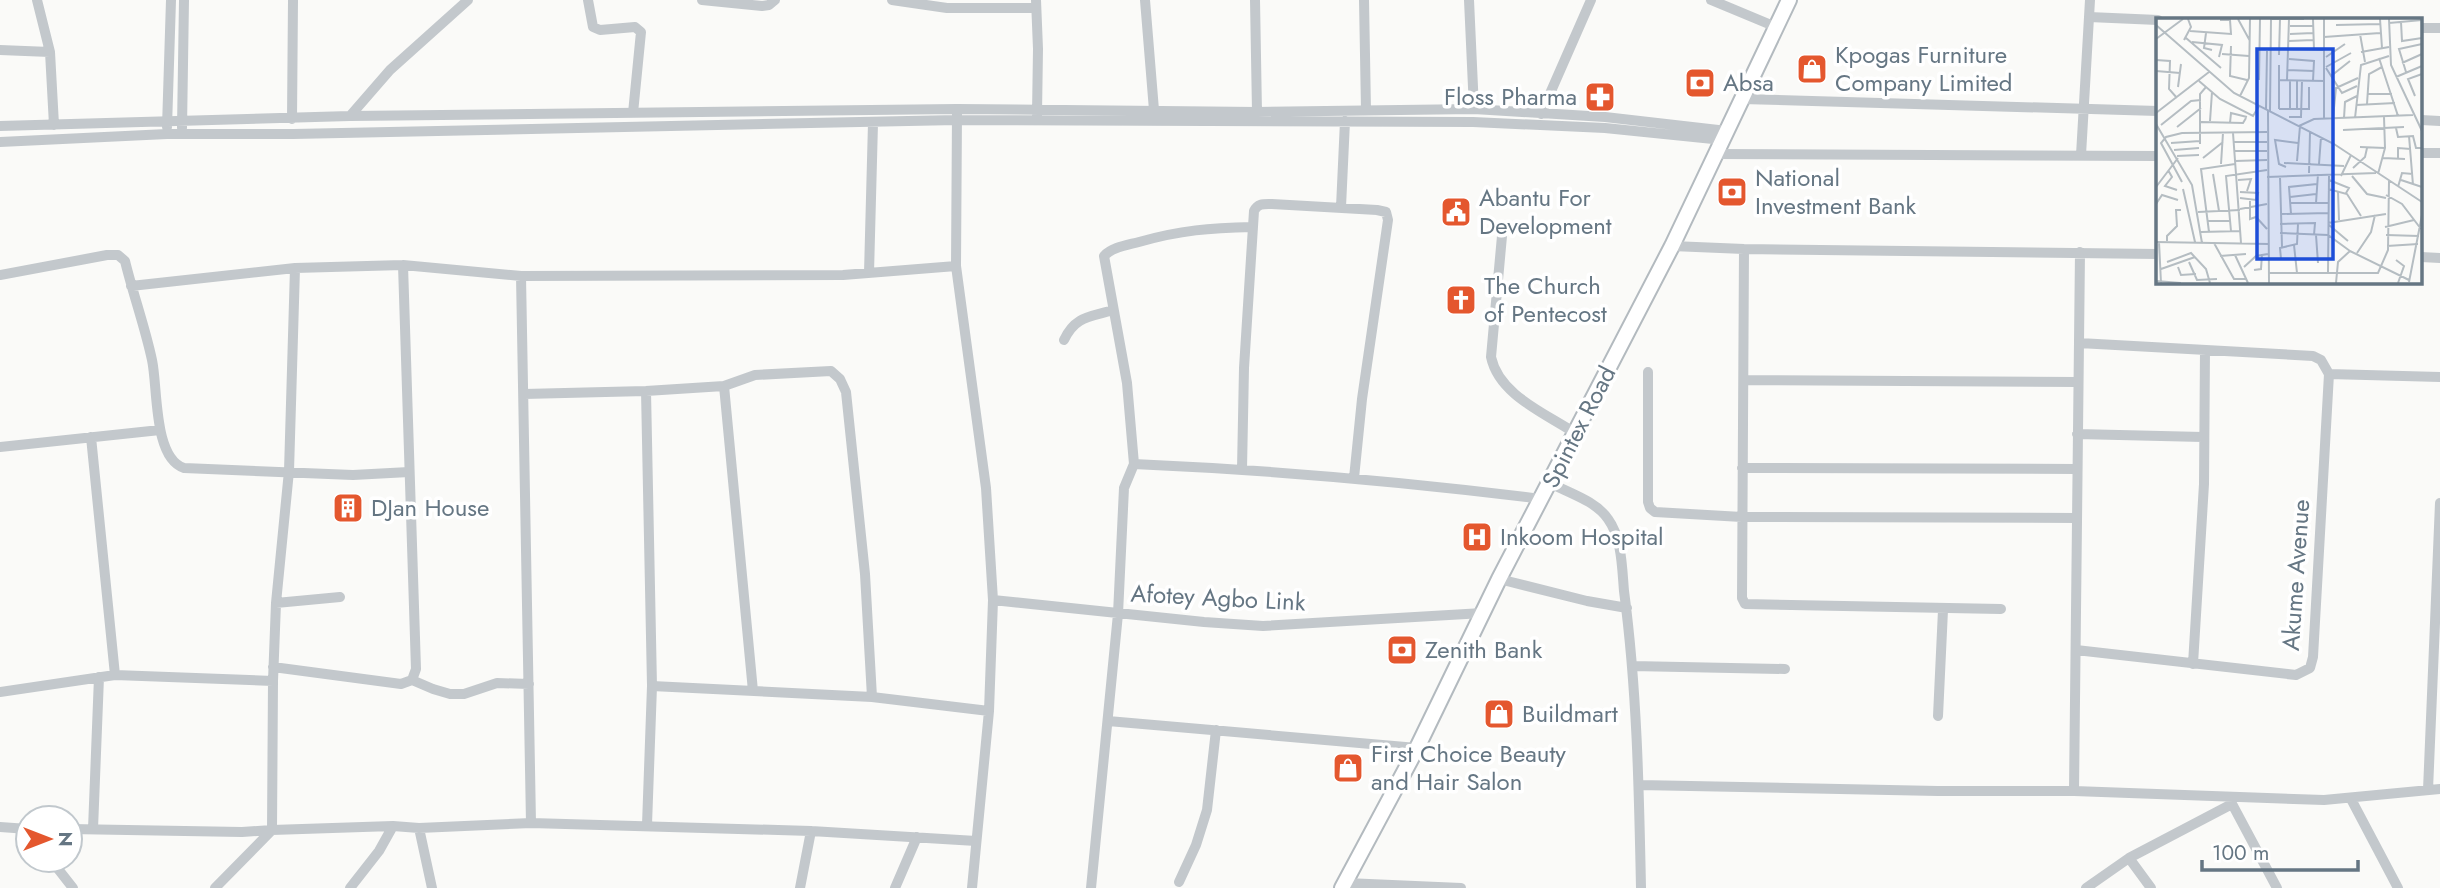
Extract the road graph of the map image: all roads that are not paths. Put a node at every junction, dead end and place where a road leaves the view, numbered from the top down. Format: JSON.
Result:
{"nodes":[{"id":1,"x":37,"y":0,"type":"edge"},
{"id":2,"x":170,"y":0,"type":"edge"},
{"id":3,"x":184,"y":0,"type":"edge"},
{"id":4,"x":293,"y":0,"type":"edge"},
{"id":5,"x":468,"y":0,"type":"edge"},
{"id":6,"x":589,"y":0,"type":"edge"},
{"id":7,"x":702,"y":0,"type":"edge"},
{"id":8,"x":775,"y":0,"type":"edge"},
{"id":9,"x":892,"y":0,"type":"edge"},
{"id":10,"x":1145,"y":0,"type":"edge"},
{"id":11,"x":1255,"y":0,"type":"edge"},
{"id":12,"x":1364,"y":0,"type":"edge"},
{"id":13,"x":1469,"y":0,"type":"edge"},
{"id":14,"x":1591,"y":0,"type":"edge"},
{"id":15,"x":1711,"y":0,"type":"edge"},
{"id":16,"x":1788,"y":0,"type":"edge"},
{"id":17,"x":2090,"y":0,"type":"edge"},
{"id":18,"x":1036,"y":4,"type":"edge"},
{"id":19,"x":2089,"y":17,"type":"junction"},
{"id":20,"x":2156,"y":20,"type":"edge"},
{"id":21,"x":1776,"y":27,"type":"junction"},
{"id":22,"x":2422,"y":28,"type":"edge"},
{"id":23,"x":2440,"y":28,"type":"edge"},
{"id":24,"x":0,"y":50,"type":"edge"},
{"id":25,"x":50,"y":52,"type":"junction"},
{"id":26,"x":1742,"y":99,"type":"junction"},
{"id":27,"x":1474,"y":109,"type":"junction"},
{"id":28,"x":2084,"y":109,"type":"junction"},
{"id":29,"x":1154,"y":110,"type":"junction"},
{"id":30,"x":1366,"y":110,"type":"junction"},
{"id":31,"x":2156,"y":111,"type":"edge"},
{"id":32,"x":1257,"y":112,"type":"junction"},
{"id":33,"x":633,"y":113,"type":"junction"},
{"id":34,"x":1541,"y":114,"type":"junction"},
{"id":35,"x":957,"y":115,"type":"junction"},
{"id":36,"x":1037,"y":115,"type":"junction"},
{"id":37,"x":350,"y":116,"type":"junction"},
{"id":38,"x":292,"y":119,"type":"junction"},
{"id":39,"x":2422,"y":120,"type":"edge"},
{"id":40,"x":1345,"y":121,"type":"junction"},
{"id":41,"x":2440,"y":121,"type":"edge"},
{"id":42,"x":873,"y":123,"type":"junction"},
{"id":43,"x":54,"y":125,"type":"junction"},
{"id":44,"x":0,"y":126,"type":"edge"},
{"id":45,"x":167,"y":128,"type":"junction"},
{"id":46,"x":181,"y":128,"type":"junction"},
{"id":47,"x":1725,"y":135,"type":"junction"},
{"id":48,"x":0,"y":142,"type":"edge"},
{"id":49,"x":2422,"y":153,"type":"edge"},
{"id":50,"x":2440,"y":153,"type":"edge"},
{"id":51,"x":1717,"y":154,"type":"junction"},
{"id":52,"x":2081,"y":155,"type":"junction"},
{"id":53,"x":2156,"y":156,"type":"edge"},
{"id":54,"x":1340,"y":207,"type":"junction"},
{"id":55,"x":1253,"y":227,"type":"junction"},
{"id":56,"x":1502,"y":236,"type":"dead end"},
{"id":57,"x":1672,"y":246,"type":"junction"},
{"id":58,"x":1744,"y":249,"type":"junction"},
{"id":59,"x":2080,"y":252,"type":"junction"},
{"id":60,"x":2156,"y":254,"type":"edge"},
{"id":61,"x":2422,"y":257,"type":"edge"},
{"id":62,"x":2440,"y":258,"type":"edge"},
{"id":63,"x":404,"y":265,"type":"junction"},
{"id":64,"x":956,"y":266,"type":"junction"},
{"id":65,"x":295,"y":268,"type":"junction"},
{"id":66,"x":869,"y":273,"type":"junction"},
{"id":67,"x":0,"y":275,"type":"edge"},
{"id":68,"x":521,"y":276,"type":"junction"},
{"id":69,"x":131,"y":286,"type":"junction"},
{"id":70,"x":1113,"y":310,"type":"junction"},
{"id":71,"x":1064,"y":340,"type":"dead end"},
{"id":72,"x":2078,"y":344,"type":"junction"},
{"id":73,"x":2205,"y":350,"type":"junction"},
{"id":74,"x":1648,"y":372,"type":"dead end"},
{"id":75,"x":2329,"y":373,"type":"junction"},
{"id":76,"x":2440,"y":377,"type":"edge"},
{"id":77,"x":1744,"y":380,"type":"junction"},
{"id":78,"x":2078,"y":382,"type":"junction"},
{"id":79,"x":724,"y":386,"type":"junction"},
{"id":80,"x":646,"y":391,"type":"junction"},
{"id":81,"x":524,"y":394,"type":"junction"},
{"id":82,"x":160,"y":430,"type":"junction"},
{"id":83,"x":1575,"y":433,"type":"junction"},
{"id":84,"x":2077,"y":434,"type":"junction"},
{"id":85,"x":91,"y":437,"type":"junction"},
{"id":86,"x":2203,"y":437,"type":"junction"},
{"id":87,"x":0,"y":447,"type":"edge"},
{"id":88,"x":1134,"y":464,"type":"junction"},
{"id":89,"x":1742,"y":468,"type":"junction"},
{"id":90,"x":1242,"y":469,"type":"junction"},
{"id":91,"x":2077,"y":469,"type":"junction"},
{"id":92,"x":289,"y":471,"type":"junction"},
{"id":93,"x":410,"y":472,"type":"junction"},
{"id":94,"x":1354,"y":478,"type":"junction"},
{"id":95,"x":1550,"y":483,"type":"junction"},
{"id":96,"x":1542,"y":499,"type":"junction"},
{"id":97,"x":2440,"y":503,"type":"edge"},
{"id":98,"x":1742,"y":517,"type":"junction"},
{"id":99,"x":2077,"y":518,"type":"junction"},
{"id":100,"x":1499,"y":579,"type":"junction"},
{"id":101,"x":340,"y":597,"type":"dead end"},
{"id":102,"x":993,"y":600,"type":"junction"},
{"id":103,"x":276,"y":603,"type":"junction"},
{"id":104,"x":1626,"y":608,"type":"junction"},
{"id":105,"x":1943,"y":610,"type":"junction"},
{"id":106,"x":2001,"y":610,"type":"dead end"},
{"id":107,"x":1483,"y":613,"type":"junction"},
{"id":108,"x":1118,"y":614,"type":"junction"},
{"id":109,"x":2076,"y":650,"type":"junction"},
{"id":110,"x":2436,"y":658,"type":"edge"},
{"id":111,"x":2193,"y":664,"type":"junction"},
{"id":112,"x":1632,"y":666,"type":"junction"},
{"id":113,"x":273,"y":667,"type":"junction"},
{"id":114,"x":1785,"y":668,"type":"dead end"},
{"id":115,"x":115,"y":675,"type":"junction"},
{"id":116,"x":99,"y":677,"type":"junction"},
{"id":117,"x":412,"y":680,"type":"junction"},
{"id":118,"x":273,"y":681,"type":"junction"},
{"id":119,"x":529,"y":684,"type":"junction"},
{"id":120,"x":652,"y":686,"type":"junction"},
{"id":121,"x":753,"y":691,"type":"junction"},
{"id":122,"x":0,"y":692,"type":"edge"},
{"id":123,"x":872,"y":697,"type":"junction"},
{"id":124,"x":989,"y":711,"type":"junction"},
{"id":125,"x":1938,"y":716,"type":"dead end"},
{"id":126,"x":1108,"y":721,"type":"junction"},
{"id":127,"x":1216,"y":730,"type":"junction"},
{"id":128,"x":1417,"y":748,"type":"junction"},
{"id":129,"x":1639,"y":785,"type":"junction"},
{"id":130,"x":2440,"y":789,"type":"edge"},
{"id":131,"x":2428,"y":790,"type":"junction"},
{"id":132,"x":2074,"y":791,"type":"junction"},
{"id":133,"x":2230,"y":799,"type":"junction"},
{"id":134,"x":2351,"y":799,"type":"junction"},
{"id":135,"x":531,"y":823,"type":"junction"},
{"id":136,"x":647,"y":825,"type":"junction"},
{"id":137,"x":393,"y":826,"type":"junction"},
{"id":138,"x":419,"y":828,"type":"junction"},
{"id":139,"x":84,"y":830,"type":"edge"},
{"id":140,"x":93,"y":830,"type":"junction"},
{"id":141,"x":272,"y":830,"type":"junction"},
{"id":142,"x":811,"y":831,"type":"junction"},
{"id":143,"x":917,"y":837,"type":"junction"},
{"id":144,"x":976,"y":841,"type":"junction"},
{"id":145,"x":2129,"y":859,"type":"junction"},
{"id":146,"x":62,"y":874,"type":"edge"},
{"id":147,"x":1179,"y":882,"type":"dead end"},
{"id":148,"x":1344,"y":885,"type":"edge"},
{"id":149,"x":73,"y":888,"type":"edge"},
{"id":150,"x":215,"y":888,"type":"edge"},
{"id":151,"x":351,"y":888,"type":"edge"},
{"id":152,"x":432,"y":888,"type":"edge"},
{"id":153,"x":800,"y":888,"type":"edge"},
{"id":154,"x":895,"y":888,"type":"edge"},
{"id":155,"x":972,"y":888,"type":"edge"},
{"id":156,"x":1091,"y":888,"type":"edge"},
{"id":157,"x":1461,"y":888,"type":"edge"},
{"id":158,"x":1641,"y":888,"type":"edge"},
{"id":159,"x":2086,"y":888,"type":"edge"},
{"id":160,"x":2151,"y":888,"type":"edge"},
{"id":161,"x":2277,"y":888,"type":"edge"},
{"id":162,"x":2398,"y":888,"type":"edge"}],
"edges":[{"from":1,"to":25,"type":"street"},
{"from":2,"to":45,"type":"street"},
{"from":3,"to":46,"type":"street"},
{"from":4,"to":38,"type":"street"},
{"from":5,"to":37,"type":"street"},
{"from":6,"to":33,"type":"street"},
{"from":7,"to":8,"type":"street"},
{"from":9,"to":18,"type":"street"},
{"from":10,"to":29,"type":"street"},
{"from":11,"to":32,"type":"street"},
{"from":12,"to":30,"type":"street"},
{"from":13,"to":27,"type":"street"},
{"from":14,"to":34,"type":"street"},
{"from":15,"to":21,"type":"street"},
{"from":16,"to":21,"type":"main road","name":"Spintex Road"},
{"from":17,"to":19,"type":"street"},
{"from":18,"to":36,"type":"street"},
{"from":19,"to":20,"type":"street"},
{"from":19,"to":28,"type":"street"},
{"from":21,"to":26,"type":"main road","name":"Spintex Road"},
{"from":22,"to":23,"type":"street"},
{"from":24,"to":25,"type":"street"},
{"from":25,"to":43,"type":"street"},
{"from":26,"to":28,"type":"street"},
{"from":26,"to":47,"type":"main road","name":"Spintex Road"},
{"from":27,"to":30,"type":"street"},
{"from":27,"to":34,"type":"street"},
{"from":28,"to":31,"type":"street"},
{"from":28,"to":52,"type":"street"},
{"from":29,"to":32,"type":"street"},
{"from":29,"to":36,"type":"street"},
{"from":30,"to":32,"type":"street"},
{"from":33,"to":35,"type":"street"},
{"from":33,"to":37,"type":"street"},
{"from":34,"to":47,"type":"street"},
{"from":35,"to":36,"type":"street"},
{"from":35,"to":42,"type":"street"},
{"from":35,"to":64,"type":"street"},
{"from":36,"to":40,"type":"street"},
{"from":37,"to":38,"type":"street"},
{"from":38,"to":46,"type":"street"},
{"from":39,"to":41,"type":"street"},
{"from":40,"to":47,"type":"street"},
{"from":40,"to":54,"type":"street"},
{"from":42,"to":46,"type":"street"},
{"from":42,"to":66,"type":"street"},
{"from":43,"to":44,"type":"street"},
{"from":43,"to":45,"type":"street"},
{"from":45,"to":46,"type":"street"},
{"from":45,"to":48,"type":"street"},
{"from":47,"to":51,"type":"main road","name":"Spintex Road"},
{"from":49,"to":50,"type":"street"},
{"from":51,"to":52,"type":"street"},
{"from":51,"to":57,"type":"main road","name":"Spintex Road"},
{"from":52,"to":53,"type":"street"},
{"from":54,"to":55,"type":"street"},
{"from":54,"to":94,"type":"street"},
{"from":55,"to":70,"type":"street"},
{"from":55,"to":90,"type":"street"},
{"from":56,"to":83,"type":"street"},
{"from":57,"to":58,"type":"street"},
{"from":57,"to":83,"type":"main road","name":"Spintex Road"},
{"from":58,"to":59,"type":"street"},
{"from":58,"to":77,"type":"street"},
{"from":59,"to":60,"type":"street"},
{"from":59,"to":72,"type":"street"},
{"from":61,"to":62,"type":"street"},
{"from":63,"to":65,"type":"street"},
{"from":63,"to":68,"type":"street"},
{"from":63,"to":93,"type":"street"},
{"from":64,"to":66,"type":"street"},
{"from":64,"to":102,"type":"street"},
{"from":65,"to":69,"type":"street"},
{"from":65,"to":92,"type":"street"},
{"from":66,"to":68,"type":"street"},
{"from":67,"to":69,"type":"street"},
{"from":68,"to":81,"type":"street"},
{"from":69,"to":82,"type":"street"},
{"from":70,"to":71,"type":"street"},
{"from":70,"to":88,"type":"street"},
{"from":72,"to":73,"type":"street"},
{"from":72,"to":78,"type":"street"},
{"from":73,"to":75,"type":"street"},
{"from":73,"to":86,"type":"street"},
{"from":74,"to":98,"type":"street"},
{"from":75,"to":76,"type":"street"},
{"from":75,"to":111,"type":"street","name":"Akume Avenue"},
{"from":77,"to":78,"type":"street"},
{"from":77,"to":89,"type":"street"},
{"from":78,"to":84,"type":"street"},
{"from":79,"to":80,"type":"street"},
{"from":79,"to":121,"type":"street"},
{"from":79,"to":123,"type":"street"},
{"from":80,"to":81,"type":"street"},
{"from":80,"to":120,"type":"street"},
{"from":81,"to":119,"type":"street"},
{"from":82,"to":85,"type":"street"},
{"from":82,"to":92,"type":"street"},
{"from":83,"to":95,"type":"main road","name":"Spintex Road"},
{"from":84,"to":86,"type":"street"},
{"from":84,"to":91,"type":"street"},
{"from":85,"to":87,"type":"street"},
{"from":85,"to":115,"type":"street"},
{"from":86,"to":111,"type":"street"},
{"from":88,"to":90,"type":"street"},
{"from":88,"to":108,"type":"street"},
{"from":89,"to":91,"type":"street"},
{"from":89,"to":98,"type":"street"},
{"from":90,"to":94,"type":"street"},
{"from":91,"to":99,"type":"street"},
{"from":92,"to":93,"type":"street"},
{"from":92,"to":103,"type":"street"},
{"from":93,"to":117,"type":"street"},
{"from":94,"to":96,"type":"street"},
{"from":95,"to":96,"type":"main road","name":"Spintex Road"},
{"from":95,"to":104,"type":"street"},
{"from":96,"to":100,"type":"main road","name":"Spintex Road"},
{"from":97,"to":110,"type":"street"},
{"from":98,"to":99,"type":"street"},
{"from":98,"to":105,"type":"street"},
{"from":99,"to":109,"type":"street"},
{"from":100,"to":104,"type":"street"},
{"from":100,"to":107,"type":"main road","name":"Spintex Road"},
{"from":101,"to":103,"type":"street"},
{"from":102,"to":108,"type":"street","name":"Afotey Agbo Link"},
{"from":102,"to":124,"type":"street"},
{"from":103,"to":113,"type":"street"},
{"from":104,"to":112,"type":"street"},
{"from":105,"to":106,"type":"street"},
{"from":105,"to":125,"type":"street"},
{"from":107,"to":108,"type":"street","name":"Afotey Agbo Link"},
{"from":107,"to":128,"type":"main road","name":"Spintex Road"},
{"from":108,"to":126,"type":"street"},
{"from":109,"to":111,"type":"street","name":"Akume Avenue"},
{"from":109,"to":132,"type":"street"},
{"from":110,"to":131,"type":"street"},
{"from":112,"to":114,"type":"street"},
{"from":112,"to":129,"type":"street"},
{"from":113,"to":117,"type":"street"},
{"from":113,"to":118,"type":"street"},
{"from":115,"to":116,"type":"street"},
{"from":115,"to":118,"type":"street"},
{"from":116,"to":122,"type":"street"},
{"from":116,"to":140,"type":"street"},
{"from":117,"to":119,"type":"street"},
{"from":118,"to":141,"type":"street"},
{"from":119,"to":135,"type":"street"},
{"from":120,"to":121,"type":"street"},
{"from":120,"to":136,"type":"street"},
{"from":121,"to":123,"type":"street"},
{"from":123,"to":124,"type":"street"},
{"from":124,"to":144,"type":"street"},
{"from":126,"to":127,"type":"street"},
{"from":126,"to":156,"type":"street"},
{"from":127,"to":128,"type":"street"},
{"from":127,"to":147,"type":"street"},
{"from":128,"to":148,"type":"main road","name":"Spintex Road"},
{"from":129,"to":132,"type":"street"},
{"from":129,"to":158,"type":"street"},
{"from":130,"to":131,"type":"street"},
{"from":131,"to":134,"type":"street"},
{"from":132,"to":133,"type":"street"},
{"from":133,"to":134,"type":"street"},
{"from":133,"to":145,"type":"street"},
{"from":133,"to":161,"type":"street"},
{"from":134,"to":162,"type":"street"},
{"from":135,"to":136,"type":"street"},
{"from":135,"to":138,"type":"street"},
{"from":136,"to":142,"type":"street"},
{"from":137,"to":138,"type":"street"},
{"from":137,"to":141,"type":"street"},
{"from":137,"to":151,"type":"street"},
{"from":138,"to":152,"type":"street"},
{"from":139,"to":140,"type":"street"},
{"from":140,"to":141,"type":"street"},
{"from":141,"to":150,"type":"street"},
{"from":142,"to":143,"type":"street"},
{"from":142,"to":153,"type":"street"},
{"from":143,"to":144,"type":"street"},
{"from":143,"to":154,"type":"street"},
{"from":144,"to":155,"type":"street"},
{"from":145,"to":159,"type":"street"},
{"from":145,"to":160,"type":"street"},
{"from":146,"to":149,"type":"street"},
{"from":148,"to":157,"type":"street"}]}
